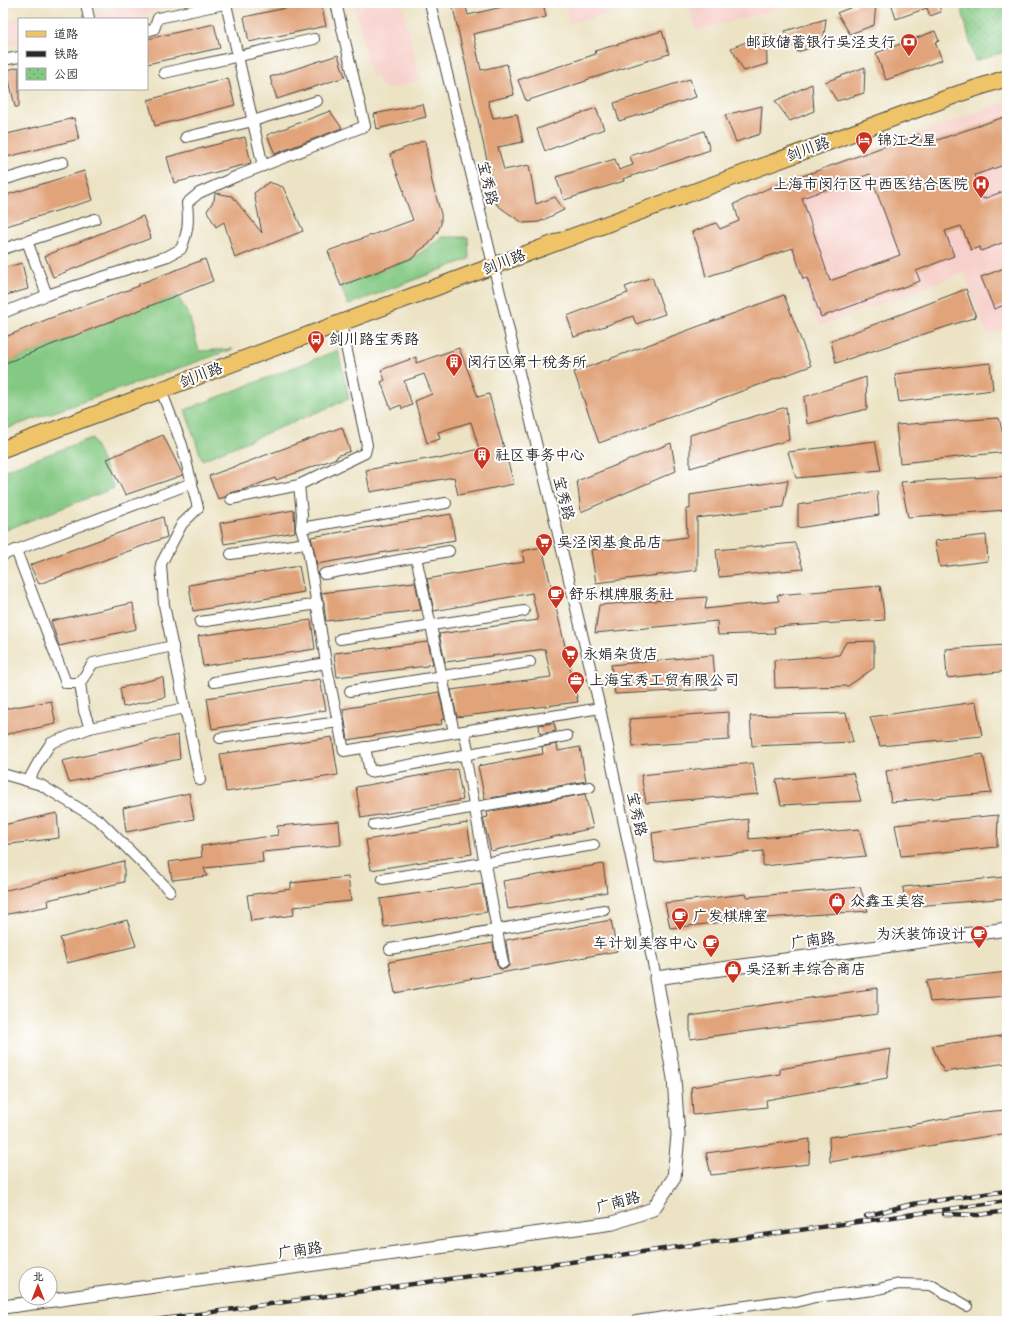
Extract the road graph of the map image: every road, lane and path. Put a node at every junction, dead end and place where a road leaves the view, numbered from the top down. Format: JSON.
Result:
{"nodes":[{"id":1,"x":86,"y":3,"type":"edge"},
{"id":2,"x":228,"y":3,"type":"edge"},
{"id":3,"x":336,"y":3,"type":"edge"},
{"id":4,"x":430,"y":3,"type":"edge"},
{"id":5,"x":89,"y":18,"type":"edge"},
{"id":6,"x":148,"y":31,"type":"edge"},
{"id":7,"x":314,"y":39,"type":"dead end"},
{"id":8,"x":238,"y":55,"type":"junction"},
{"id":9,"x":18,"y":57,"type":"edge"},
{"id":10,"x":3,"y":60,"type":"edge"},
{"id":11,"x":164,"y":73,"type":"dead end"},
{"id":12,"x":1007,"y":78,"type":"edge"},
{"id":13,"x":317,"y":101,"type":"dead end"},
{"id":14,"x":253,"y":121,"type":"junction"},
{"id":15,"x":186,"y":137,"type":"dead end"},
{"id":16,"x":63,"y":162,"type":"dead end"},
{"id":17,"x":263,"y":166,"type":"junction"},
{"id":18,"x":3,"y":180,"type":"edge"},
{"id":19,"x":95,"y":219,"type":"dead end"},
{"id":20,"x":27,"y":241,"type":"junction"},
{"id":21,"x":3,"y":249,"type":"edge"},
{"id":22,"x":492,"y":266,"type":"junction"},
{"id":23,"x":47,"y":295,"type":"junction"},
{"id":24,"x":3,"y":313,"type":"edge"},
{"id":25,"x":341,"y":323,"type":"junction"},
{"id":26,"x":161,"y":390,"type":"junction"},
{"id":27,"x":3,"y":449,"type":"edge"},
{"id":28,"x":192,"y":484,"type":"junction"},
{"id":29,"x":299,"y":485,"type":"junction"},
{"id":30,"x":231,"y":499,"type":"dead end"},
{"id":31,"x":446,"y":502,"type":"dead end"},
{"id":32,"x":301,"y":528,"type":"junction"},
{"id":33,"x":306,"y":543,"type":"junction"},
{"id":34,"x":16,"y":550,"type":"junction"},
{"id":35,"x":449,"y":551,"type":"dead end"},
{"id":36,"x":231,"y":554,"type":"dead end"},
{"id":37,"x":3,"y":555,"type":"edge"},
{"id":38,"x":416,"y":557,"type":"junction"},
{"id":39,"x":324,"y":574,"type":"dead end"},
{"id":40,"x":318,"y":604,"type":"junction"},
{"id":41,"x":524,"y":611,"type":"dead end"},
{"id":42,"x":200,"y":622,"type":"dead end"},
{"id":43,"x":432,"y":625,"type":"junction"},
{"id":44,"x":340,"y":639,"type":"dead end"},
{"id":45,"x":173,"y":646,"type":"junction"},
{"id":46,"x":530,"y":662,"type":"dead end"},
{"id":47,"x":326,"y":663,"type":"junction"},
{"id":48,"x":443,"y":676,"type":"junction"},
{"id":49,"x":80,"y":682,"type":"junction"},
{"id":50,"x":214,"y":682,"type":"dead end"},
{"id":51,"x":350,"y":691,"type":"dead end"},
{"id":52,"x":185,"y":708,"type":"junction"},
{"id":53,"x":600,"y":708,"type":"junction"},
{"id":54,"x":339,"y":722,"type":"junction"},
{"id":55,"x":90,"y":728,"type":"junction"},
{"id":56,"x":459,"y":732,"type":"junction"},
{"id":57,"x":566,"y":736,"type":"dead end"},
{"id":58,"x":220,"y":738,"type":"dead end"},
{"id":59,"x":365,"y":747,"type":"junction"},
{"id":60,"x":467,"y":754,"type":"junction"},
{"id":61,"x":3,"y":774,"type":"edge"},
{"id":62,"x":200,"y":780,"type":"dead end"},
{"id":63,"x":28,"y":781,"type":"junction"},
{"id":64,"x":590,"y":787,"type":"dead end"},
{"id":65,"x":475,"y":807,"type":"junction"},
{"id":66,"x":374,"y":826,"type":"dead end"},
{"id":67,"x":594,"y":845,"type":"dead end"},
{"id":68,"x":485,"y":863,"type":"junction"},
{"id":69,"x":383,"y":879,"type":"dead end"},
{"id":70,"x":170,"y":891,"type":"dead end"},
{"id":71,"x":604,"y":910,"type":"dead end"},
{"id":72,"x":497,"y":928,"type":"junction"},
{"id":73,"x":1007,"y":929,"type":"edge"},
{"id":74,"x":390,"y":948,"type":"dead end"},
{"id":75,"x":503,"y":963,"type":"dead end"},
{"id":76,"x":656,"y":978,"type":"junction"},
{"id":77,"x":967,"y":1306,"type":"dead end"},
{"id":78,"x":3,"y":1307,"type":"edge"},
{"id":79,"x":636,"y":1321,"type":"edge"}],
"edges":[{"from":1,"to":5,"type":"street"},
{"from":2,"to":6,"type":"street"},
{"from":2,"to":8,"type":"street"},
{"from":3,"to":17,"type":"street"},
{"from":4,"to":22,"type":"street","name":"宝秀路"},
{"from":7,"to":8,"type":"street"},
{"from":8,"to":11,"type":"street"},
{"from":8,"to":14,"type":"street"},
{"from":9,"to":10,"type":"street"},
{"from":12,"to":22,"type":"main road","name":"剑川路"},
{"from":13,"to":14,"type":"street"},
{"from":14,"to":15,"type":"street"},
{"from":14,"to":17,"type":"street"},
{"from":16,"to":18,"type":"street"},
{"from":17,"to":23,"type":"street"},
{"from":19,"to":20,"type":"street"},
{"from":20,"to":21,"type":"street"},
{"from":20,"to":23,"type":"street"},
{"from":22,"to":25,"type":"main road","name":"剑川路"},
{"from":22,"to":53,"type":"street","name":"宝秀路"},
{"from":23,"to":24,"type":"street"},
{"from":25,"to":26,"type":"main road","name":"剑川路"},
{"from":25,"to":29,"type":"street"},
{"from":26,"to":27,"type":"main road","name":"剑川路"},
{"from":26,"to":28,"type":"street"},
{"from":28,"to":34,"type":"street"},
{"from":28,"to":45,"type":"street"},
{"from":29,"to":30,"type":"street"},
{"from":29,"to":32,"type":"street"},
{"from":31,"to":32,"type":"street"},
{"from":32,"to":33,"type":"street"},
{"from":33,"to":36,"type":"street"},
{"from":33,"to":40,"type":"street"},
{"from":34,"to":37,"type":"street"},
{"from":34,"to":49,"type":"street"},
{"from":35,"to":38,"type":"street"},
{"from":38,"to":39,"type":"street"},
{"from":38,"to":43,"type":"street"},
{"from":40,"to":42,"type":"street"},
{"from":40,"to":47,"type":"street"},
{"from":41,"to":43,"type":"street"},
{"from":43,"to":44,"type":"street"},
{"from":43,"to":48,"type":"street"},
{"from":45,"to":49,"type":"street"},
{"from":45,"to":52,"type":"street"},
{"from":46,"to":48,"type":"street"},
{"from":47,"to":50,"type":"street"},
{"from":47,"to":54,"type":"street"},
{"from":48,"to":51,"type":"street"},
{"from":48,"to":56,"type":"street"},
{"from":49,"to":55,"type":"street"},
{"from":52,"to":55,"type":"street"},
{"from":52,"to":62,"type":"street"},
{"from":53,"to":56,"type":"street"},
{"from":53,"to":76,"type":"street","name":"宝秀路"},
{"from":54,"to":58,"type":"street"},
{"from":54,"to":59,"type":"street"},
{"from":55,"to":63,"type":"street"},
{"from":56,"to":59,"type":"street"},
{"from":56,"to":60,"type":"street"},
{"from":57,"to":60,"type":"street"},
{"from":59,"to":60,"type":"street"},
{"from":60,"to":65,"type":"street"},
{"from":61,"to":63,"type":"street"},
{"from":63,"to":70,"type":"street"},
{"from":64,"to":65,"type":"street"},
{"from":65,"to":66,"type":"street"},
{"from":65,"to":68,"type":"street"},
{"from":67,"to":68,"type":"street"},
{"from":68,"to":69,"type":"street"},
{"from":68,"to":72,"type":"street"},
{"from":71,"to":72,"type":"street"},
{"from":72,"to":74,"type":"street"},
{"from":72,"to":75,"type":"street"},
{"from":73,"to":76,"type":"street","name":"广南路"},
{"from":76,"to":78,"type":"street","name":"广南路"},
{"from":77,"to":79,"type":"street"}]}
